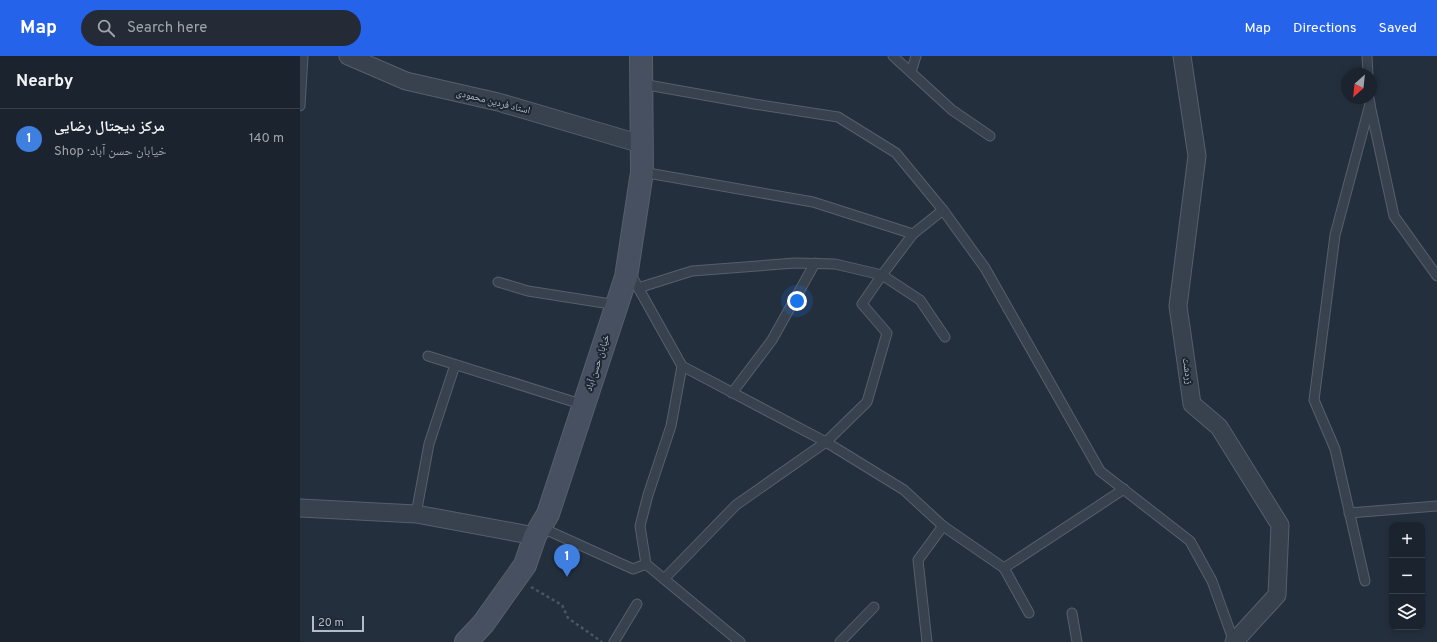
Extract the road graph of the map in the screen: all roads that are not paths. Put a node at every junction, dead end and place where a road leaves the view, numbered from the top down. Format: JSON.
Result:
{"nodes":[{"id":1,"x":303,"y":56,"type":"edge"},
{"id":2,"x":348,"y":56,"type":"edge"},
{"id":3,"x":641,"y":56,"type":"edge"},
{"id":4,"x":893,"y":56,"type":"edge"},
{"id":5,"x":916,"y":56,"type":"edge"},
{"id":6,"x":1182,"y":56,"type":"edge"},
{"id":7,"x":1367,"y":56,"type":"edge"},
{"id":8,"x":1368,"y":68,"type":"edge"},
{"id":9,"x":911,"y":72,"type":"junction"},
{"id":10,"x":641,"y":84,"type":"junction"},
{"id":11,"x":1369,"y":104,"type":"edge"},
{"id":12,"x":1371,"y":104,"type":"edge"},
{"id":13,"x":300,"y":106,"type":"edge"},
{"id":14,"x":990,"y":136,"type":"dead end"},
{"id":15,"x":641,"y":144,"type":"junction"},
{"id":16,"x":642,"y":172,"type":"junction"},
{"id":17,"x":943,"y":210,"type":"junction"},
{"id":18,"x":913,"y":234,"type":"junction"},
{"id":19,"x":815,"y":263,"type":"junction"},
{"id":20,"x":627,"y":269,"type":"junction"},
{"id":21,"x":882,"y":275,"type":"junction"},
{"id":22,"x":1437,"y":276,"type":"edge"},
{"id":23,"x":498,"y":282,"type":"dead end"},
{"id":24,"x":638,"y":288,"type":"junction"},
{"id":25,"x":617,"y":305,"type":"junction"},
{"id":26,"x":945,"y":338,"type":"dead end"},
{"id":27,"x":428,"y":356,"type":"dead end"},
{"id":28,"x":455,"y":365,"type":"junction"},
{"id":29,"x":682,"y":366,"type":"junction"},
{"id":30,"x":732,"y":392,"type":"junction"},
{"id":31,"x":584,"y":405,"type":"junction"},
{"id":32,"x":826,"y":442,"type":"junction"},
{"id":33,"x":1124,"y":489,"type":"junction"},
{"id":34,"x":1437,"y":506,"type":"edge"},
{"id":35,"x":300,"y":508,"type":"edge"},
{"id":36,"x":1349,"y":513,"type":"junction"},
{"id":37,"x":416,"y":514,"type":"junction"},
{"id":38,"x":943,"y":526,"type":"junction"},
{"id":39,"x":537,"y":531,"type":"junction"},
{"id":40,"x":646,"y":564,"type":"junction"},
{"id":41,"x":1004,"y":568,"type":"junction"},
{"id":42,"x":664,"y":579,"type":"junction"},
{"id":43,"x":1365,"y":581,"type":"dead end"},
{"id":44,"x":637,"y":604,"type":"dead end"},
{"id":45,"x":874,"y":607,"type":"dead end"},
{"id":46,"x":1029,"y":613,"type":"dead end"},
{"id":47,"x":1072,"y":613,"type":"dead end"},
{"id":48,"x":466,"y":642,"type":"edge"},
{"id":49,"x":614,"y":642,"type":"edge"},
{"id":50,"x":740,"y":642,"type":"edge"},
{"id":51,"x":840,"y":642,"type":"edge"},
{"id":52,"x":927,"y":642,"type":"edge"},
{"id":53,"x":1078,"y":642,"type":"edge"},
{"id":54,"x":1234,"y":642,"type":"edge"}],
"edges":[{"from":1,"to":13,"type":"lane"},
{"from":2,"to":15,"type":"street","name":"استاد فردین محمودی"},
{"from":3,"to":10,"type":"main road","name":"خیابان حسن آباد"},
{"from":4,"to":9,"type":"lane"},
{"from":5,"to":9,"type":"lane"},
{"from":6,"to":54,"type":"street","name":"زردشت"},
{"from":7,"to":8,"type":"lane"},
{"from":9,"to":14,"type":"lane"},
{"from":10,"to":15,"type":"main road","name":"خیابان حسن آباد"},
{"from":10,"to":17,"type":"lane"},
{"from":11,"to":36,"type":"lane"},
{"from":12,"to":22,"type":"lane"},
{"from":15,"to":16,"type":"main road","name":"خیابان حسن آباد"},
{"from":16,"to":18,"type":"lane"},
{"from":16,"to":20,"type":"main road","name":"خیابان حسن آباد"},
{"from":17,"to":18,"type":"lane"},
{"from":17,"to":33,"type":"lane"},
{"from":18,"to":21,"type":"lane"},
{"from":19,"to":21,"type":"lane"},
{"from":19,"to":24,"type":"lane"},
{"from":19,"to":30,"type":"lane"},
{"from":20,"to":24,"type":"lane"},
{"from":20,"to":25,"type":"main road","name":"خیابان حسن آباد"},
{"from":21,"to":26,"type":"lane"},
{"from":21,"to":32,"type":"lane"},
{"from":23,"to":25,"type":"lane"},
{"from":24,"to":29,"type":"lane"},
{"from":25,"to":31,"type":"main road","name":"خیابان حسن آباد"},
{"from":27,"to":28,"type":"lane"},
{"from":28,"to":31,"type":"lane"},
{"from":28,"to":37,"type":"lane"},
{"from":29,"to":30,"type":"lane"},
{"from":29,"to":40,"type":"lane"},
{"from":30,"to":32,"type":"lane"},
{"from":31,"to":39,"type":"main road","name":"خیابان حسن آباد"},
{"from":32,"to":38,"type":"lane"},
{"from":32,"to":42,"type":"lane"},
{"from":33,"to":41,"type":"lane"},
{"from":33,"to":54,"type":"lane"},
{"from":34,"to":36,"type":"lane"},
{"from":35,"to":37,"type":"street"},
{"from":36,"to":43,"type":"lane"},
{"from":37,"to":39,"type":"street"},
{"from":38,"to":41,"type":"lane"},
{"from":38,"to":52,"type":"lane"},
{"from":39,"to":40,"type":"lane"},
{"from":39,"to":48,"type":"main road","name":"خیابان حسن آباد"},
{"from":40,"to":42,"type":"lane"},
{"from":41,"to":46,"type":"lane"},
{"from":42,"to":50,"type":"lane"},
{"from":44,"to":49,"type":"lane"},
{"from":45,"to":51,"type":"lane"},
{"from":47,"to":53,"type":"lane"}]}
